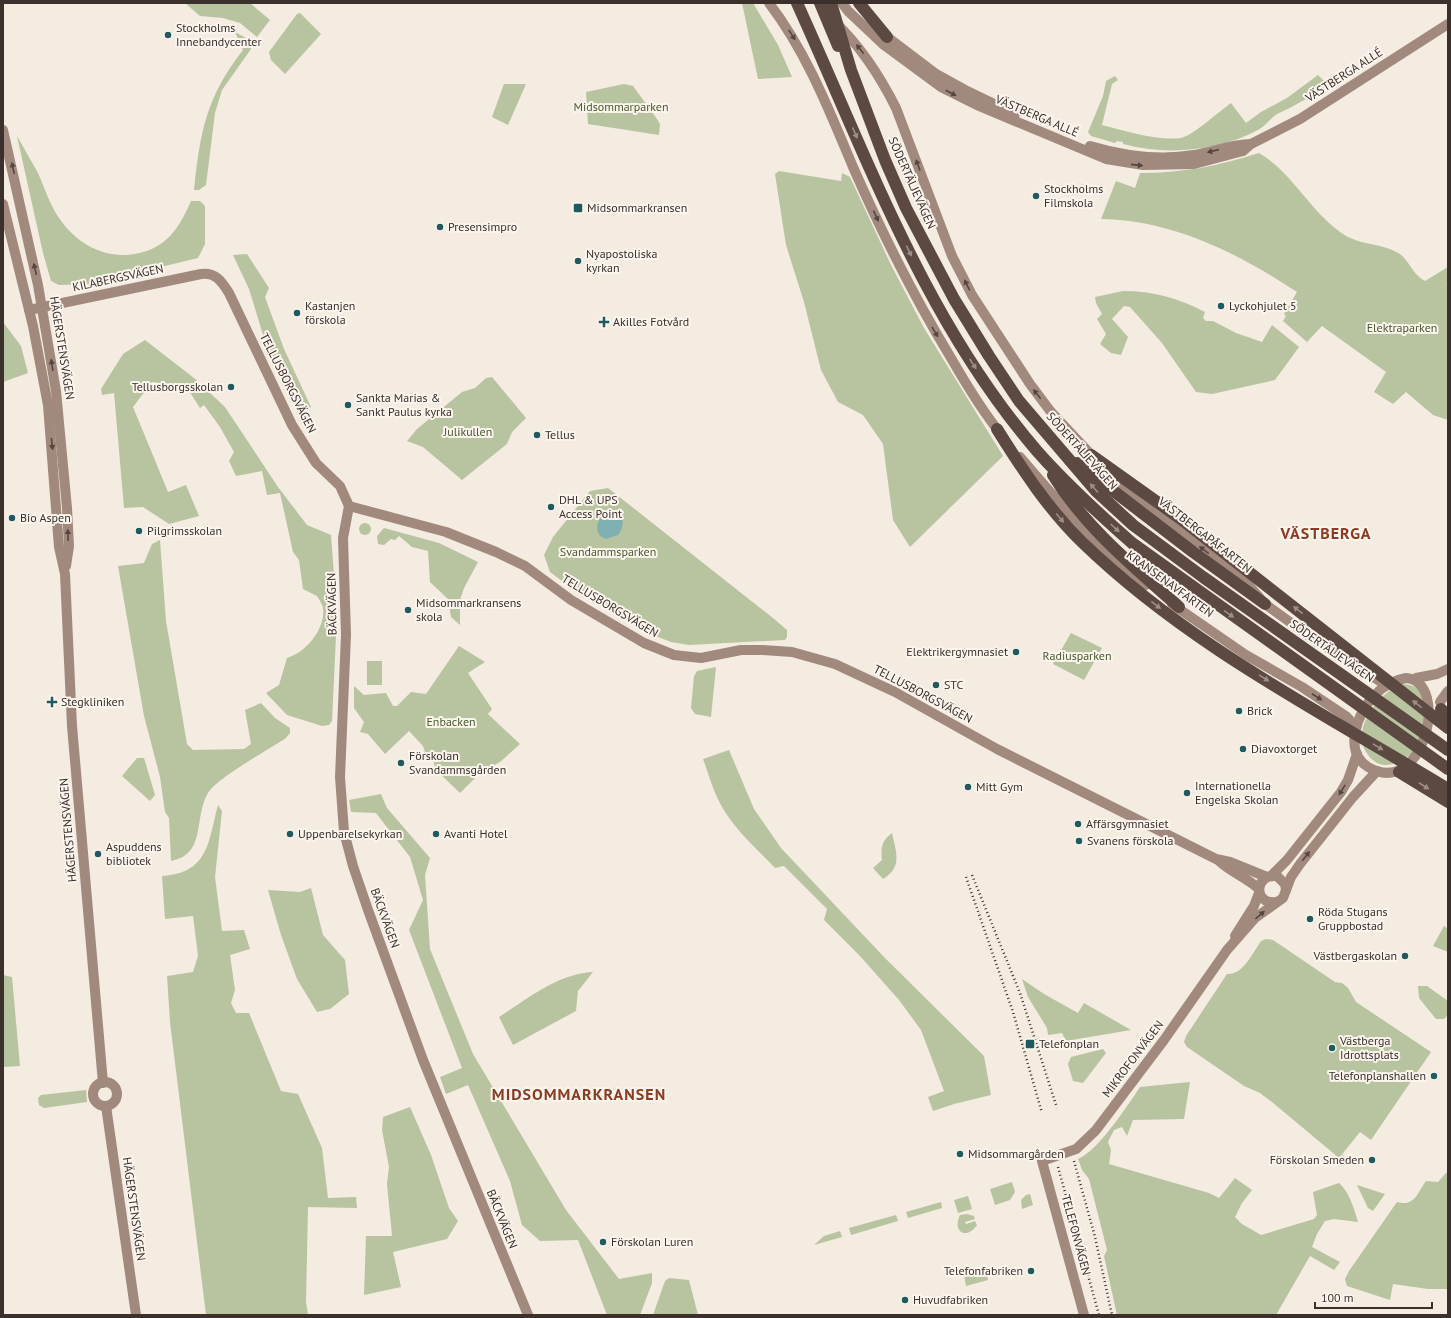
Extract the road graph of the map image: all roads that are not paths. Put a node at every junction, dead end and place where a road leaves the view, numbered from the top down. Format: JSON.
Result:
{"nodes":[{"id":1,"x":769,"y":3,"type":"edge"},
{"id":2,"x":797,"y":3,"type":"edge"},
{"id":3,"x":820,"y":3,"type":"edge"},
{"id":4,"x":831,"y":3,"type":"edge"},
{"id":5,"x":842,"y":3,"type":"edge"},
{"id":6,"x":845,"y":3,"type":"edge"},
{"id":7,"x":860,"y":3,"type":"edge"},
{"id":8,"x":811,"y":6,"type":"edge"},
{"id":9,"x":1448,"y":24,"type":"edge"},
{"id":10,"x":886,"y":37,"type":"junction"},
{"id":11,"x":851,"y":70,"type":"junction"},
{"id":12,"x":840,"y":97,"type":"junction"},
{"id":13,"x":3,"y":133,"type":"edge"},
{"id":14,"x":1251,"y":144,"type":"junction"},
{"id":15,"x":3,"y":204,"type":"edge"},
{"id":16,"x":212,"y":274,"type":"joint"},
{"id":17,"x":42,"y":307,"type":"junction"},
{"id":18,"x":29,"y":310,"type":"junction"},
{"id":19,"x":51,"y":392,"type":"junction"},
{"id":20,"x":997,"y":429,"type":"junction"},
{"id":21,"x":1037,"y":451,"type":"junction"},
{"id":22,"x":1064,"y":454,"type":"junction"},
{"id":23,"x":1091,"y":455,"type":"junction"},
{"id":24,"x":349,"y":506,"type":"junction"},
{"id":25,"x":1265,"y":604,"type":"junction"},
{"id":26,"x":1179,"y":607,"type":"junction"},
{"id":27,"x":1448,"y":668,"type":"edge"},
{"id":28,"x":1415,"y":678,"type":"junction"},
{"id":29,"x":1386,"y":685,"type":"junction"},
{"id":30,"x":1448,"y":691,"type":"edge"},
{"id":31,"x":1443,"y":709,"type":"edge"},
{"id":32,"x":1356,"y":727,"type":"junction"},
{"id":33,"x":1448,"y":728,"type":"edge"},
{"id":34,"x":1448,"y":750,"type":"edge"},
{"id":35,"x":1357,"y":754,"type":"junction"},
{"id":36,"x":1448,"y":769,"type":"edge"},
{"id":37,"x":1377,"y":771,"type":"junction"},
{"id":38,"x":1399,"y":772,"type":"junction"},
{"id":39,"x":1448,"y":789,"type":"edge"},
{"id":40,"x":1448,"y":802,"type":"edge"},
{"id":41,"x":1216,"y":859,"type":"junction"},
{"id":42,"x":1269,"y":876,"type":"junction"},
{"id":43,"x":1286,"y":890,"type":"junction"},
{"id":44,"x":1259,"y":891,"type":"junction"},
{"id":45,"x":1276,"y":902,"type":"junction"},
{"id":46,"x":1227,"y":950,"type":"junction"},
{"id":47,"x":103,"y":1083,"type":"junction"},
{"id":48,"x":106,"y":1106,"type":"junction"},
{"id":49,"x":1042,"y":1161,"type":"joint"},
{"id":50,"x":136,"y":1315,"type":"edge"},
{"id":51,"x":528,"y":1315,"type":"edge"},
{"id":52,"x":1084,"y":1315,"type":"edge"}],
"edges":[{"from":1,"to":20,"type":"street","one_way":true},
{"from":2,"to":12,"type":"highway"},
{"from":3,"to":11,"type":"highway"},
{"from":4,"to":11,"type":"highway"},
{"from":5,"to":14,"type":"street","name":"VÄSTBERGA ALLÉ","one_way":true},
{"from":6,"to":10,"type":"street","name":"VÄSTBERGA ALLÉ"},
{"from":7,"to":10,"type":"highway"},
{"from":8,"to":12,"type":"highway"},
{"from":23,"to":8,"type":"street","name":"SÖDERTÄLJEVÄGEN","one_way":true},
{"from":9,"to":14,"type":"street","name":"VÄSTBERGA ALLÉ"},
{"from":14,"to":10,"type":"street","name":"VÄSTBERGA ALLÉ","one_way":true},
{"from":11,"to":22,"type":"highway","name":"SÖDERTÄLJEVÄGEN"},
{"from":12,"to":21,"type":"highway","one_way":true},
{"from":17,"to":13,"type":"street","name":"HÄGERSTENSVÄGEN","one_way":true},
{"from":15,"to":18,"type":"street","name":"HÄGERSTENSVÄGEN"},
{"from":16,"to":17,"type":"street","name":"KILABERGSVÄGEN"},
{"from":16,"to":24,"type":"street","name":"TELLUSBORGSVÄGEN"},
{"from":17,"to":18,"type":"street","name":"KILABERGSVÄGEN"},
{"from":19,"to":17,"type":"street","name":"HÄGERSTENSVÄGEN","one_way":true},
{"from":18,"to":19,"type":"street","name":"HÄGERSTENSVÄGEN"},
{"from":19,"to":47,"type":"street","name":"HÄGERSTENSVÄGEN"},
{"from":20,"to":26,"type":"street","name":"KRANSENAVFARTEN"},
{"from":20,"to":39,"type":"highway","one_way":true},
{"from":21,"to":26,"type":"highway"},
{"from":21,"to":36,"type":"highway","one_way":true},
{"from":22,"to":25,"type":"highway"},
{"from":34,"to":22,"type":"highway","name":"SÖDERTÄLJEVÄGEN","one_way":true},
{"from":25,"to":23,"type":"street","name":"VÄSTBERGAPÅFARTEN","one_way":true},
{"from":33,"to":23,"type":"highway","one_way":true},
{"from":24,"to":41,"type":"street","name":"TELLUSBORGSVÄGEN"},
{"from":24,"to":51,"type":"street","name":"BÄCKVÄGEN"},
{"from":25,"to":29,"type":"street","name":"VÄSTBERGAPÅFARTEN"},
{"from":26,"to":32,"type":"street","name":"KRANSENAVFARTEN","one_way":true},
{"from":27,"to":28,"type":"street"},
{"from":28,"to":29,"type":"street"},
{"from":28,"to":31,"type":"street"},
{"from":29,"to":32,"type":"street"},
{"from":30,"to":31,"type":"street"},
{"from":31,"to":38,"type":"street"},
{"from":32,"to":35,"type":"street"},
{"from":35,"to":37,"type":"street"},
{"from":35,"to":42,"type":"street","name":"MIKROFONVÄGEN","one_way":true},
{"from":37,"to":38,"type":"street"},
{"from":43,"to":37,"type":"street","name":"MIKROFONVÄGEN","one_way":true},
{"from":38,"to":40,"type":"highway","one_way":true},
{"from":41,"to":42,"type":"street","name":"TELLUSBORGSVÄGEN"},
{"from":41,"to":44,"type":"street","name":"TELLUSBORGSVÄGEN"},
{"from":42,"to":43,"type":"street"},
{"from":42,"to":44,"type":"street","name":"MIKROFONVÄGEN"},
{"from":43,"to":45,"type":"street","name":"MIKROFONVÄGEN"},
{"from":44,"to":45,"type":"street"},
{"from":44,"to":46,"type":"street","name":"MIKROFONVÄGEN"},
{"from":46,"to":45,"type":"street","name":"MIKROFONVÄGEN","one_way":true},
{"from":46,"to":49,"type":"street","name":"MIKROFONVÄGEN"},
{"from":47,"to":48,"type":"street"},
{"from":47,"to":48,"type":"street"},
{"from":48,"to":50,"type":"street","name":"HÄGERSTENSVÄGEN"},
{"from":49,"to":52,"type":"street","name":"TELEFONVÄGEN"}]}
